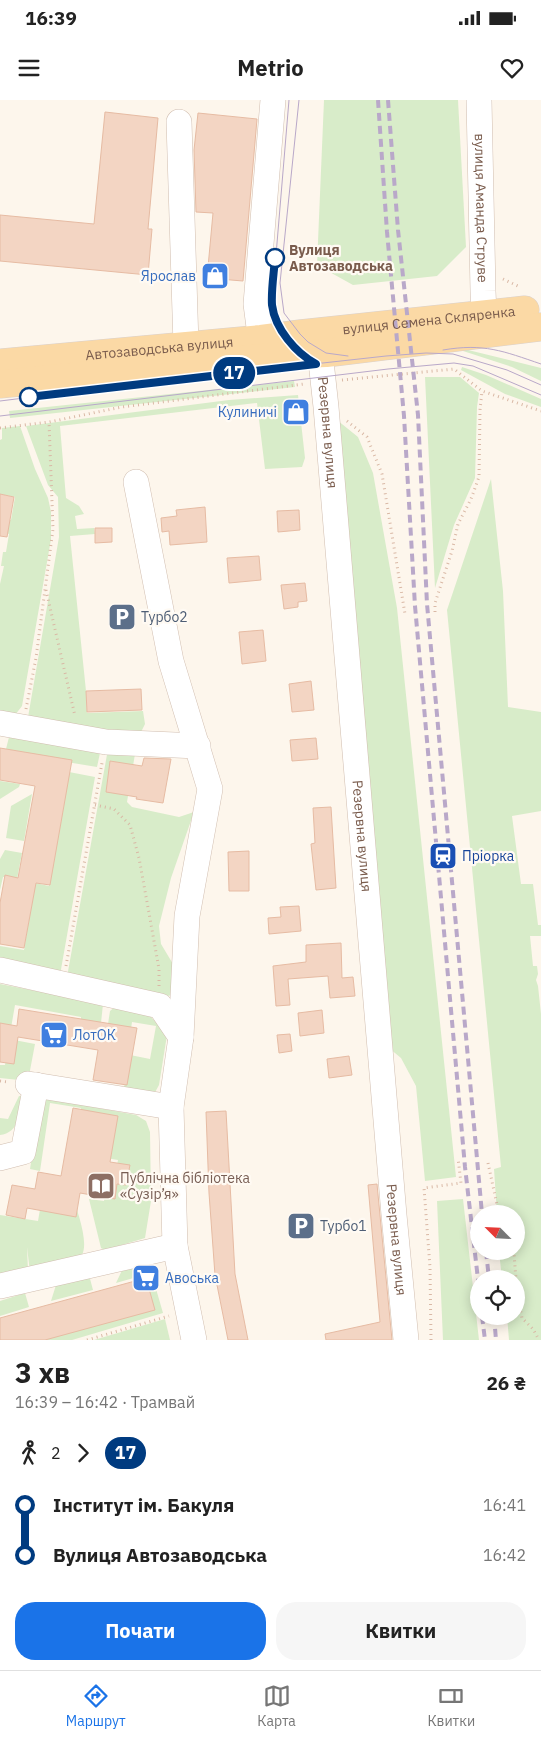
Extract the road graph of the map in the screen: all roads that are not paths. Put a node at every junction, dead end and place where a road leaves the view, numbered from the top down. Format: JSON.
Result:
{"nodes":[{"id":1,"x":273,"y":100,"type":"edge"},
{"id":2,"x":479,"y":100,"type":"edge"},
{"id":3,"x":179,"y":122,"type":"dead end"},
{"id":4,"x":541,"y":308,"type":"edge"},
{"id":5,"x":484,"y":314,"type":"junction"},
{"id":6,"x":541,"y":327,"type":"edge"},
{"id":7,"x":186,"y":345,"type":"junction"},
{"id":8,"x":322,"y":346,"type":"junction"},
{"id":9,"x":262,"y":348,"type":"junction"},
{"id":10,"x":0,"y":363,"type":"edge"},
{"id":11,"x":0,"y":384,"type":"edge"},
{"id":12,"x":136,"y":482,"type":"dead end"},
{"id":13,"x":12,"y":725,"type":"edge"},
{"id":14,"x":198,"y":746,"type":"junction"},
{"id":15,"x":0,"y":970,"type":"edge"},
{"id":16,"x":181,"y":1037,"type":"junction"},
{"id":17,"x":171,"y":1107,"type":"junction"},
{"id":18,"x":0,"y":1158,"type":"edge"},
{"id":19,"x":175,"y":1246,"type":"junction"},
{"id":20,"x":0,"y":1286,"type":"edge"},
{"id":21,"x":194,"y":1340,"type":"edge"},
{"id":22,"x":406,"y":1340,"type":"edge"}],
"edges":[{"from":1,"to":9,"type":"street"},
{"from":2,"to":5,"type":"street","name":"вулиця Аманда Струве"},
{"from":3,"to":7,"type":"street"},
{"from":4,"to":5,"type":"main road","name":"вулиця Семена Скляренка"},
{"from":5,"to":8,"type":"main road","name":"вулиця Семена Скляренка"},
{"from":6,"to":8,"type":"main road","name":"вулиця Семена Скляренка"},
{"from":7,"to":9,"type":"main road","name":"Автозаводська вулиця"},
{"from":7,"to":10,"type":"main road","name":"Автозаводська вулиця"},
{"from":8,"to":9,"type":"main road","name":"Автозаводська вулиця"},
{"from":8,"to":22,"type":"street","name":"Резервна вулиця"},
{"from":9,"to":11,"type":"main road","name":"Автозаводська вулиця"},
{"from":12,"to":14,"type":"street"},
{"from":13,"to":14,"type":"street"},
{"from":14,"to":16,"type":"street"},
{"from":15,"to":16,"type":"street"},
{"from":16,"to":17,"type":"street"},
{"from":17,"to":18,"type":"street"},
{"from":17,"to":19,"type":"street"},
{"from":19,"to":20,"type":"street"},
{"from":19,"to":21,"type":"street"}]}
